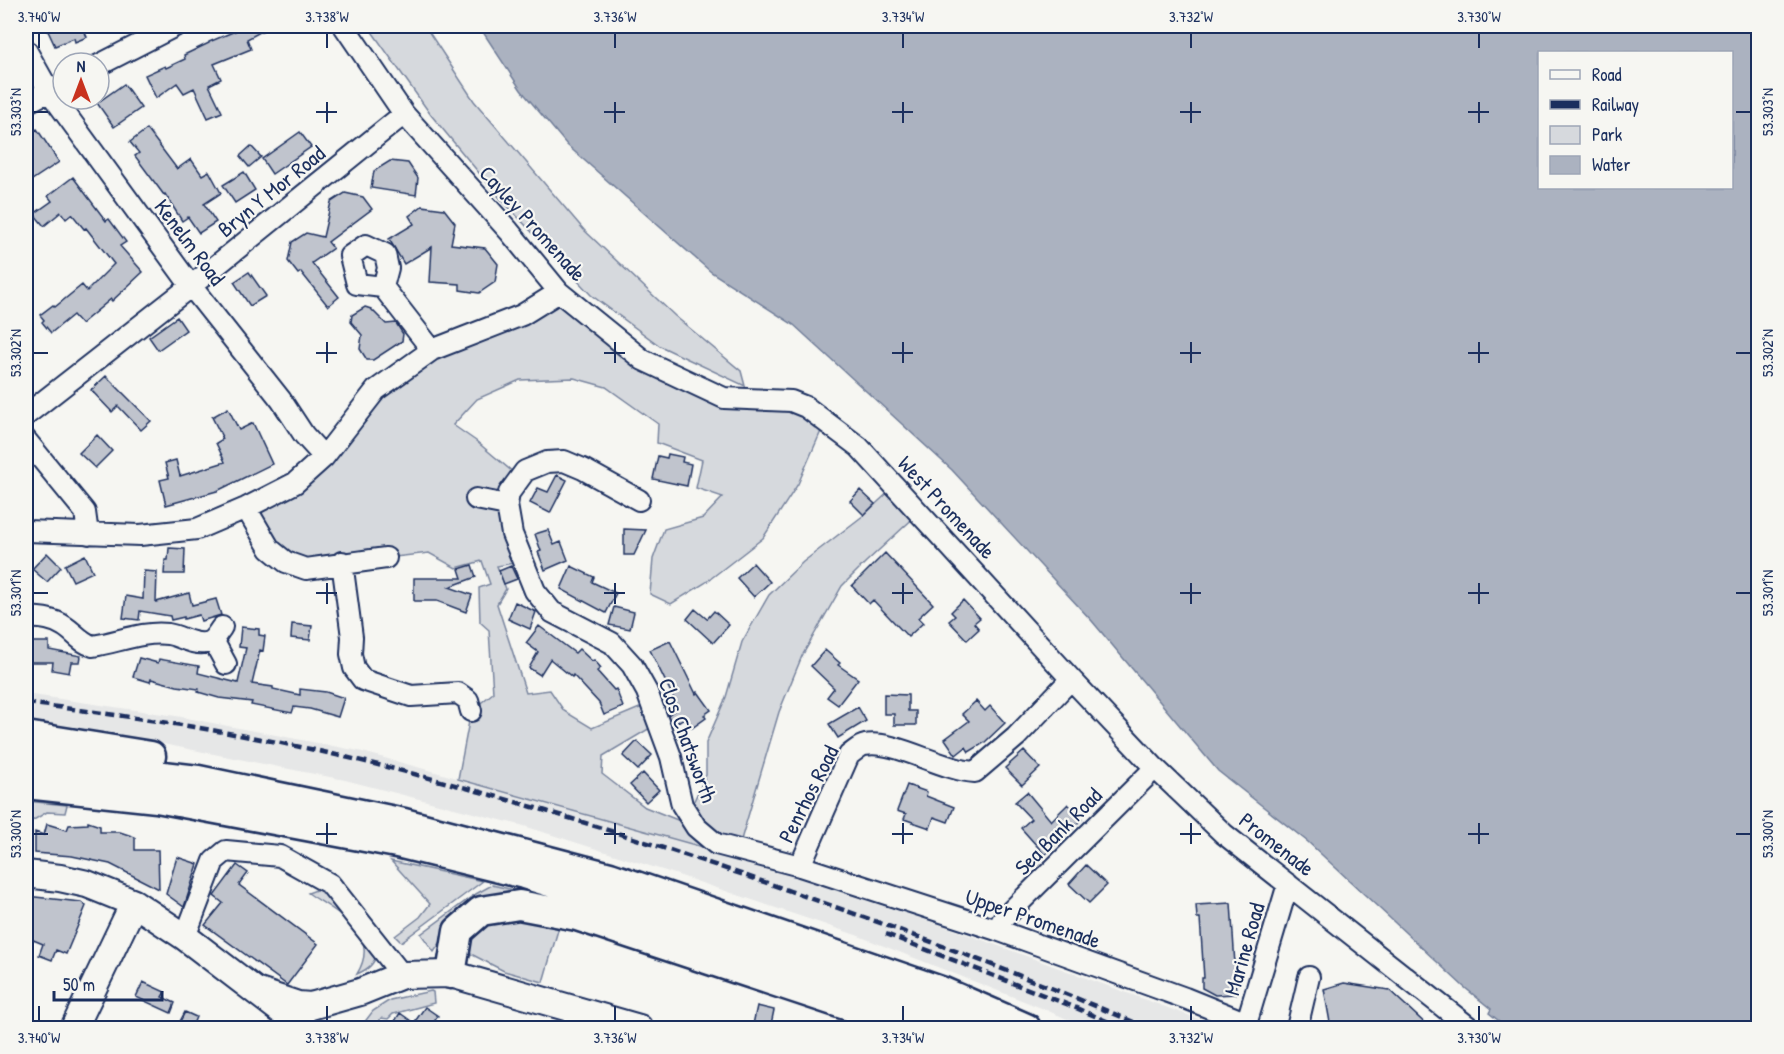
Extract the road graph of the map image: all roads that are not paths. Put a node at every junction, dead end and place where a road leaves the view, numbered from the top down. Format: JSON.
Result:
{"nodes":[{"id":1,"x":175,"y":26,"type":"edge"},
{"id":2,"x":344,"y":26,"type":"edge"},
{"id":3,"x":26,"y":50,"type":"edge"},
{"id":4,"x":111,"y":59,"type":"edge"},
{"id":5,"x":51,"y":81,"type":"edge"},
{"id":6,"x":51,"y":90,"type":"edge"},
{"id":7,"x":26,"y":103,"type":"edge"},
{"id":8,"x":72,"y":111,"type":"edge"},
{"id":9,"x":404,"y":114,"type":"junction"},
{"id":10,"x":191,"y":286,"type":"junction"},
{"id":11,"x":383,"y":287,"type":"dead end"},
{"id":12,"x":559,"y":292,"type":"junction"},
{"id":13,"x":432,"y":350,"type":"junction"},
{"id":14,"x":767,"y":399,"type":"joint"},
{"id":15,"x":26,"y":415,"type":"edge"},
{"id":16,"x":26,"y":440,"type":"edge"},
{"id":17,"x":324,"y":457,"type":"junction"},
{"id":18,"x":632,"y":489,"type":"dead end"},
{"id":19,"x":476,"y":499,"type":"dead end"},
{"id":20,"x":507,"y":505,"type":"junction"},
{"id":21,"x":246,"y":508,"type":"junction"},
{"id":22,"x":26,"y":531,"type":"edge"},
{"id":23,"x":88,"y":534,"type":"junction"},
{"id":24,"x":386,"y":558,"type":"dead end"},
{"id":25,"x":342,"y":562,"type":"junction"},
{"id":26,"x":26,"y":617,"type":"edge"},
{"id":27,"x":226,"y":664,"type":"dead end"},
{"id":28,"x":1071,"y":679,"type":"junction"},
{"id":29,"x":471,"y":711,"type":"dead end"},
{"id":30,"x":26,"y":736,"type":"edge"},
{"id":31,"x":26,"y":760,"type":"edge"},
{"id":32,"x":1155,"y":768,"type":"junction"},
{"id":33,"x":26,"y":784,"type":"edge"},
{"id":34,"x":800,"y":866,"type":"junction"},
{"id":35,"x":26,"y":874,"type":"edge"},
{"id":36,"x":610,"y":877,"type":"junction"},
{"id":37,"x":1288,"y":884,"type":"junction"},
{"id":38,"x":134,"y":903,"type":"junction"},
{"id":39,"x":997,"y":930,"type":"junction"},
{"id":40,"x":185,"y":937,"type":"junction"},
{"id":41,"x":451,"y":974,"type":"junction"},
{"id":42,"x":402,"y":975,"type":"junction"},
{"id":43,"x":1309,"y":977,"type":"dead end"},
{"id":44,"x":256,"y":991,"type":"junction"},
{"id":45,"x":360,"y":992,"type":"junction"},
{"id":46,"x":296,"y":1025,"type":"edge"},
{"id":47,"x":1246,"y":1027,"type":"edge"},
{"id":48,"x":74,"y":1029,"type":"edge"},
{"id":49,"x":639,"y":1029,"type":"edge"},
{"id":50,"x":915,"y":1029,"type":"edge"},
{"id":51,"x":970,"y":1029,"type":"edge"},
{"id":52,"x":1026,"y":1029,"type":"edge"},
{"id":53,"x":1297,"y":1029,"type":"edge"},
{"id":54,"x":1470,"y":1029,"type":"edge"}],
"edges":[{"from":1,"to":4,"type":"street"},
{"from":2,"to":9,"type":"street","name":"Cayley Promenade"},
{"from":3,"to":5,"type":"street","name":"Kenelm Road"},
{"from":6,"to":7,"type":"street"},
{"from":8,"to":10,"type":"street","name":"Kenelm Road"},
{"from":9,"to":10,"type":"street","name":"Bryn Y Mor Road"},
{"from":9,"to":12,"type":"street","name":"Cayley Promenade"},
{"from":10,"to":15,"type":"street","name":"Bryn Y Mor Road"},
{"from":10,"to":17,"type":"street","name":"Kenelm Road"},
{"from":11,"to":13,"type":"street"},
{"from":12,"to":13,"type":"street"},
{"from":12,"to":14,"type":"street","name":"Cayley Promenade"},
{"from":13,"to":17,"type":"street"},
{"from":14,"to":28,"type":"street","name":"West Promenade"},
{"from":16,"to":23,"type":"street"},
{"from":17,"to":21,"type":"street"},
{"from":18,"to":20,"type":"street"},
{"from":19,"to":20,"type":"street"},
{"from":20,"to":34,"type":"street","name":"Clos Chatsworth"},
{"from":21,"to":23,"type":"street"},
{"from":21,"to":25,"type":"street"},
{"from":22,"to":23,"type":"street"},
{"from":24,"to":25,"type":"street"},
{"from":25,"to":29,"type":"street"},
{"from":26,"to":27,"type":"street"},
{"from":28,"to":32,"type":"street","name":"Promenade"},
{"from":28,"to":34,"type":"street","name":"Penrhos Road"},
{"from":30,"to":36,"type":"highway"},
{"from":31,"to":36,"type":"highway"},
{"from":32,"to":37,"type":"street","name":"Promenade"},
{"from":32,"to":39,"type":"street","name":"Sea Bank Road"},
{"from":33,"to":51,"type":"highway"},
{"from":34,"to":39,"type":"street","name":"Upper Promenade"},
{"from":35,"to":38,"type":"main road"},
{"from":36,"to":52,"type":"highway"},
{"from":37,"to":47,"type":"street","name":"Marine Road"},
{"from":37,"to":54,"type":"street","name":"Promenade"},
{"from":38,"to":40,"type":"main road"},
{"from":38,"to":48,"type":"main road"},
{"from":39,"to":47,"type":"street","name":"Upper Promenade"},
{"from":40,"to":42,"type":"street"},
{"from":40,"to":44,"type":"main road"},
{"from":41,"to":42,"type":"main road"},
{"from":41,"to":49,"type":"main road"},
{"from":41,"to":50,"type":"highway"},
{"from":42,"to":45,"type":"main road"},
{"from":43,"to":53,"type":"street"},
{"from":44,"to":45,"type":"main road"},
{"from":44,"to":46,"type":"main road"},
{"from":45,"to":46,"type":"main road"}]}
